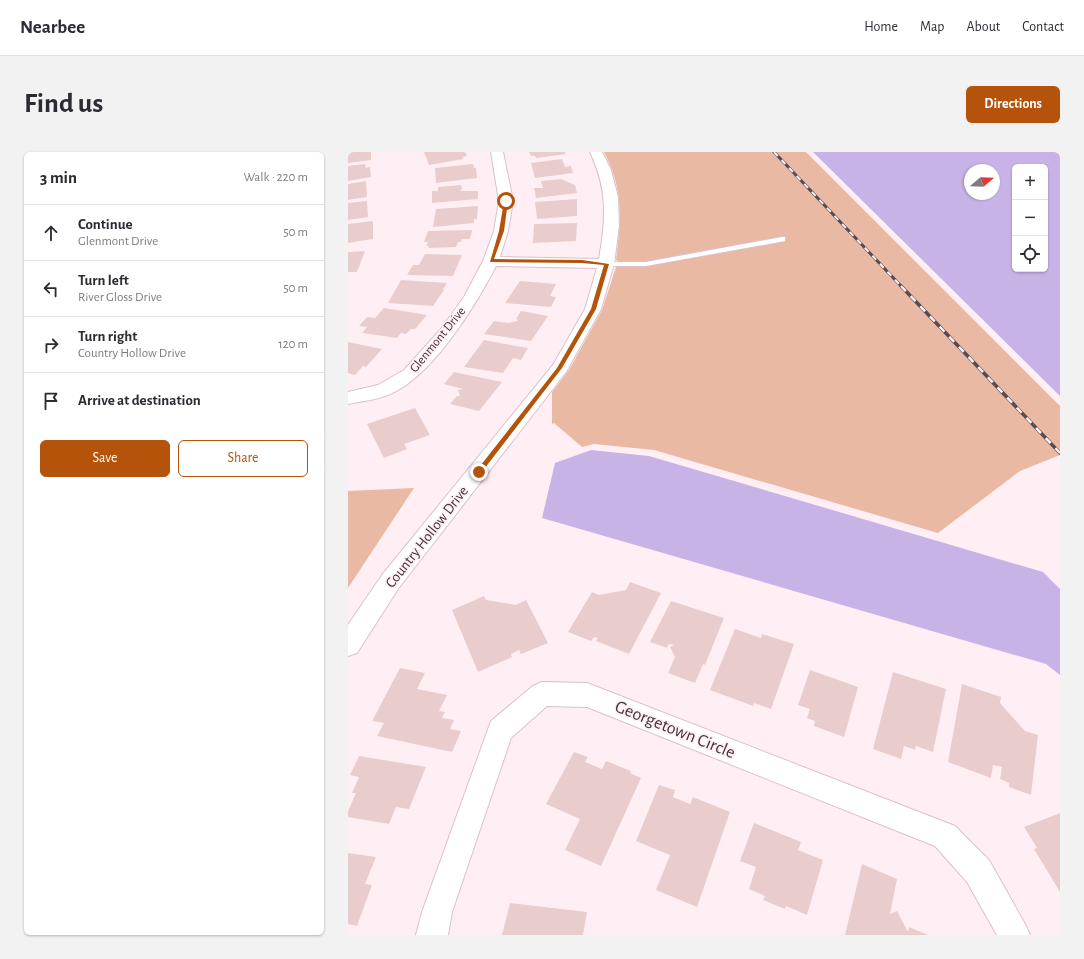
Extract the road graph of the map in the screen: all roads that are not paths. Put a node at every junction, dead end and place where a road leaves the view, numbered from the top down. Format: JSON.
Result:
{"nodes":[{"id":1,"x":497,"y":152,"type":"edge"},
{"id":2,"x":596,"y":152,"type":"edge"},
{"id":3,"x":782,"y":239,"type":"dead end"},
{"id":4,"x":492,"y":261,"type":"junction"},
{"id":5,"x":606,"y":264,"type":"junction"},
{"id":6,"x":348,"y":398,"type":"edge"},
{"id":7,"x":348,"y":645,"type":"edge"},
{"id":8,"x":432,"y":935,"type":"edge"},
{"id":9,"x":1014,"y":935,"type":"edge"}],
"edges":[{"from":1,"to":4,"type":"street","name":"Glenmont Drive"},
{"from":2,"to":5,"type":"street","name":"Country Hollow Drive"},
{"from":3,"to":5,"type":"lane"},
{"from":4,"to":5,"type":"street"},
{"from":4,"to":6,"type":"street","name":"Glenmont Drive"},
{"from":5,"to":7,"type":"street","name":"Country Hollow Drive"},
{"from":8,"to":9,"type":"street","name":"Georgetown Circle"}]}
